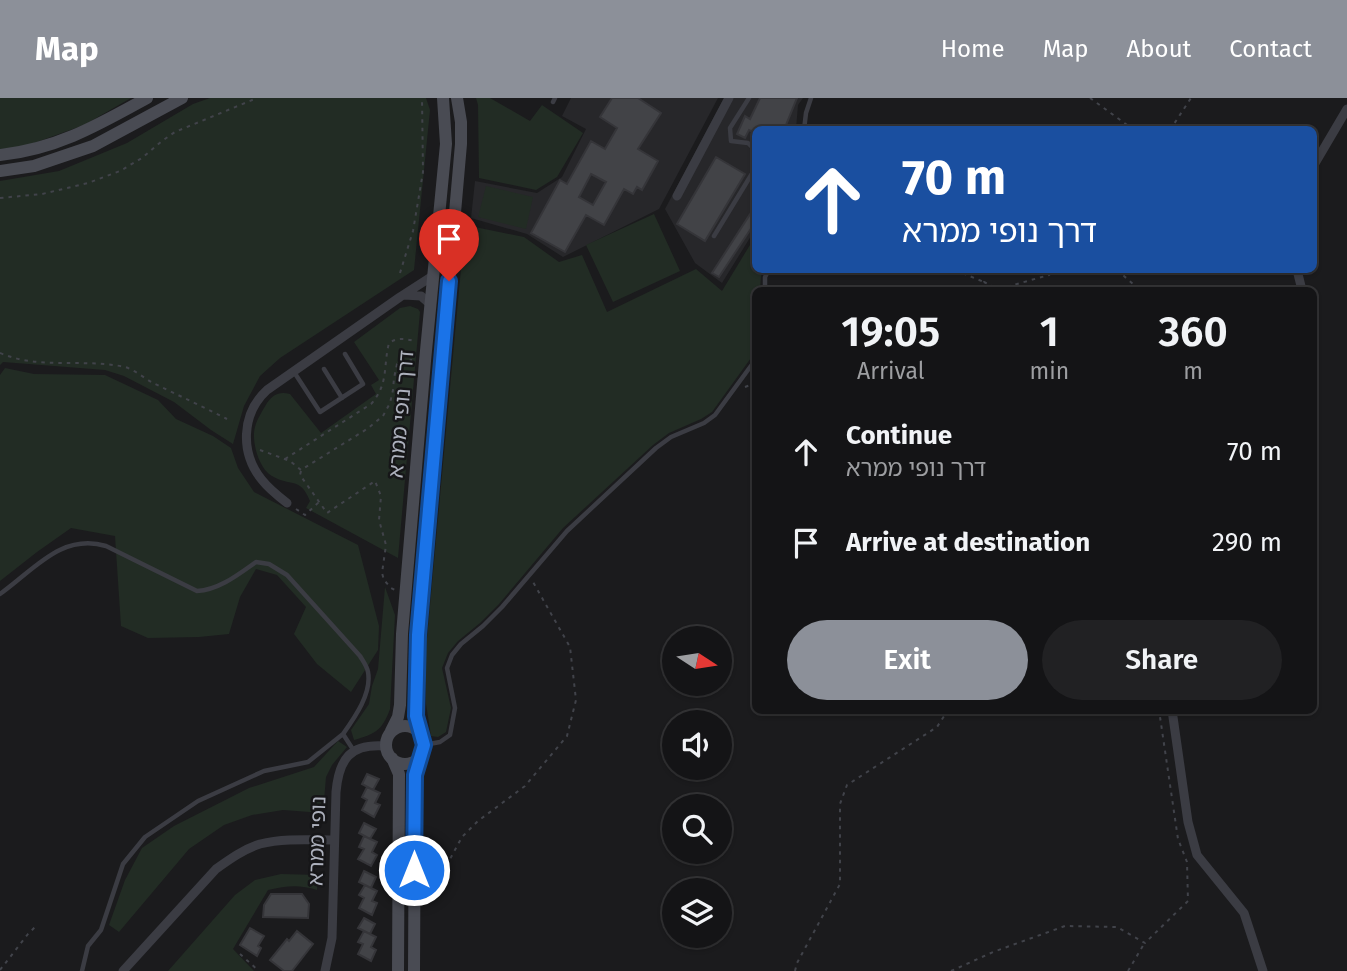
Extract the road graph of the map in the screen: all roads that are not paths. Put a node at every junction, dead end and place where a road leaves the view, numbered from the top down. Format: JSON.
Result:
{"nodes":[{"id":1,"x":147,"y":98,"type":"edge"},
{"id":2,"x":182,"y":98,"type":"edge"},
{"id":3,"x":443,"y":98,"type":"edge"},
{"id":4,"x":457,"y":98,"type":"edge"},
{"id":5,"x":729,"y":98,"type":"edge"},
{"id":6,"x":749,"y":98,"type":"edge"},
{"id":7,"x":811,"y":98,"type":"edge"},
{"id":8,"x":1347,"y":108,"type":"edge"},
{"id":9,"x":804,"y":126,"type":"edge"},
{"id":10,"x":748,"y":143,"type":"junction"},
{"id":11,"x":752,"y":143,"type":"edge"},
{"id":12,"x":752,"y":148,"type":"edge"},
{"id":13,"x":0,"y":155,"type":"edge"},
{"id":14,"x":1317,"y":160,"type":"edge"},
{"id":15,"x":0,"y":171,"type":"edge"},
{"id":16,"x":752,"y":174,"type":"edge"},
{"id":17,"x":677,"y":196,"type":"dead end"},
{"id":18,"x":714,"y":236,"type":"dead end"},
{"id":19,"x":432,"y":277,"type":"junction"},
{"id":20,"x":402,"y":296,"type":"junction"},
{"id":21,"x":429,"y":303,"type":"junction"},
{"id":22,"x":345,"y":354,"type":"dead end"},
{"id":23,"x":752,"y":364,"type":"edge"},
{"id":24,"x":324,"y":369,"type":"dead end"},
{"id":25,"x":293,"y":372,"type":"junction"},
{"id":26,"x":342,"y":398,"type":"junction"},
{"id":27,"x":287,"y":503,"type":"road end"},
{"id":28,"x":0,"y":594,"type":"edge"},
{"id":29,"x":1173,"y":714,"type":"edge"},
{"id":30,"x":391,"y":731,"type":"junction"},
{"id":31,"x":343,"y":734,"type":"junction"},
{"id":32,"x":421,"y":745,"type":"junction"},
{"id":33,"x":355,"y":751,"type":"junction"},
{"id":34,"x":389,"y":752,"type":"junction"},
{"id":35,"x":334,"y":840,"type":"junction"},
{"id":36,"x":82,"y":971,"type":"edge"},
{"id":37,"x":123,"y":971,"type":"edge"},
{"id":38,"x":325,"y":971,"type":"edge"},
{"id":39,"x":398,"y":971,"type":"edge"},
{"id":40,"x":414,"y":971,"type":"edge"},
{"id":41,"x":1263,"y":971,"type":"edge"}],
"edges":[{"from":1,"to":13,"type":"main road"},
{"from":2,"to":15,"type":"main road"},
{"from":3,"to":19,"type":"main road","name":"דרך נופי ממרא"},
{"from":4,"to":32,"type":"main road","name":"דרך נופי ממרא"},
{"from":5,"to":17,"type":"street"},
{"from":6,"to":10,"type":"lane"},
{"from":7,"to":9,"type":"lane"},
{"from":8,"to":14,"type":"street"},
{"from":10,"to":11,"type":"lane"},
{"from":10,"to":12,"type":"lane"},
{"from":16,"to":18,"type":"lane"},
{"from":19,"to":20,"type":"street"},
{"from":19,"to":21,"type":"main road","name":"דרך נופי ממרא"},
{"from":20,"to":21,"type":"street"},
{"from":20,"to":25,"type":"street"},
{"from":21,"to":30,"type":"main road","name":"דרך נופי ממרא"},
{"from":22,"to":26,"type":"lane"},
{"from":23,"to":32,"type":"lane"},
{"from":24,"to":26,"type":"lane"},
{"from":25,"to":26,"type":"lane"},
{"from":25,"to":27,"type":"street"},
{"from":28,"to":31,"type":"lane"},
{"from":29,"to":41,"type":"street"},
{"from":30,"to":32,"type":"main road"},
{"from":30,"to":34,"type":"main road"},
{"from":31,"to":33,"type":"lane"},
{"from":31,"to":36,"type":"lane"},
{"from":32,"to":34,"type":"main road"},
{"from":32,"to":40,"type":"main road","name":"דרך נופי ממרא"},
{"from":33,"to":34,"type":"street"},
{"from":33,"to":35,"type":"street","name":"נופי ממרא"},
{"from":34,"to":39,"type":"main road"},
{"from":35,"to":37,"type":"street"},
{"from":35,"to":38,"type":"street","name":"נופי ממרא"}]}
